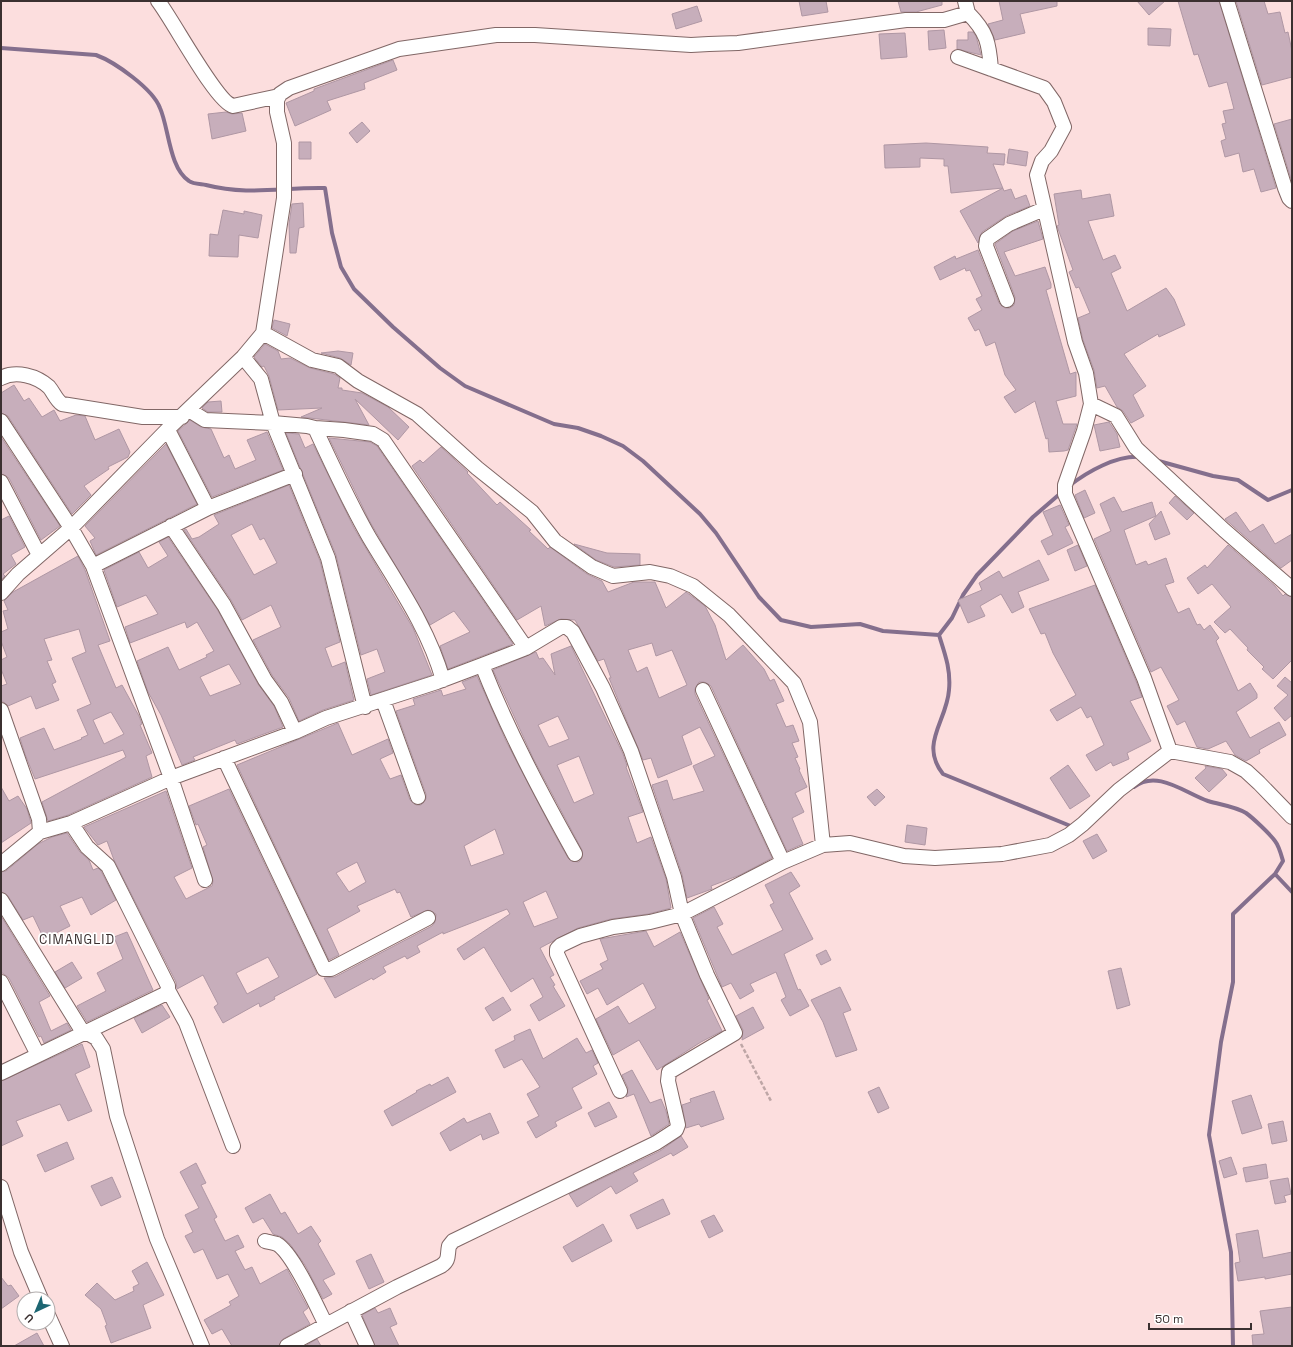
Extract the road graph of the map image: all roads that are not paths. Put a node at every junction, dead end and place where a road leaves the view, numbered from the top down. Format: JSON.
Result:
{"nodes":[{"id":1,"x":158,"y":1,"type":"edge"},
{"id":2,"x":1227,"y":1,"type":"edge"},
{"id":3,"x":966,"y":7,"type":"edge"},
{"id":4,"x":958,"y":57,"type":"dead end"},
{"id":5,"x":991,"y":69,"type":"junction"},
{"id":6,"x":279,"y":96,"type":"junction"},
{"id":7,"x":1292,"y":200,"type":"edge"},
{"id":8,"x":1044,"y":209,"type":"junction"},
{"id":9,"x":1007,"y":300,"type":"dead end"},
{"id":10,"x":261,"y":336,"type":"junction"},
{"id":11,"x":246,"y":353,"type":"junction"},
{"id":12,"x":1,"y":378,"type":"edge"},
{"id":13,"x":1091,"y":404,"type":"junction"},
{"id":14,"x":177,"y":420,"type":"junction"},
{"id":15,"x":1,"y":421,"type":"edge"},
{"id":16,"x":275,"y":426,"type":"junction"},
{"id":17,"x":315,"y":428,"type":"junction"},
{"id":18,"x":295,"y":474,"type":"junction"},
{"id":19,"x":1,"y":482,"type":"edge"},
{"id":20,"x":208,"y":508,"type":"junction"},
{"id":21,"x":171,"y":526,"type":"junction"},
{"id":22,"x":71,"y":528,"type":"junction"},
{"id":23,"x":40,"y":555,"type":"junction"},
{"id":24,"x":92,"y":566,"type":"junction"},
{"id":25,"x":1292,"y":589,"type":"edge"},
{"id":26,"x":1,"y":593,"type":"edge"},
{"id":27,"x":526,"y":648,"type":"junction"},
{"id":28,"x":482,"y":665,"type":"junction"},
{"id":29,"x":443,"y":680,"type":"junction"},
{"id":30,"x":704,"y":690,"type":"dead end"},
{"id":31,"x":383,"y":700,"type":"junction"},
{"id":32,"x":365,"y":707,"type":"junction"},
{"id":33,"x":1,"y":710,"type":"edge"},
{"id":34,"x":295,"y":732,"type":"junction"},
{"id":35,"x":1170,"y":752,"type":"junction"},
{"id":36,"x":224,"y":758,"type":"junction"},
{"id":37,"x":171,"y":778,"type":"junction"},
{"id":38,"x":418,"y":797,"type":"dead end"},
{"id":39,"x":1292,"y":817,"type":"edge"},
{"id":40,"x":71,"y":823,"type":"junction"},
{"id":41,"x":40,"y":832,"type":"junction"},
{"id":42,"x":823,"y":845,"type":"junction"},
{"id":43,"x":575,"y":854,"type":"dead end"},
{"id":44,"x":783,"y":862,"type":"junction"},
{"id":45,"x":2,"y":863,"type":"edge"},
{"id":46,"x":205,"y":880,"type":"dead end"},
{"id":47,"x":1,"y":900,"type":"edge"},
{"id":48,"x":682,"y":914,"type":"junction"},
{"id":49,"x":428,"y":918,"type":"dead end"},
{"id":50,"x":1,"y":982,"type":"edge"},
{"id":51,"x":168,"y":990,"type":"junction"},
{"id":52,"x":84,"y":1034,"type":"junction"},
{"id":53,"x":38,"y":1056,"type":"junction"},
{"id":54,"x":1,"y":1073,"type":"edge"},
{"id":55,"x":620,"y":1091,"type":"dead end"},
{"id":56,"x":233,"y":1146,"type":"dead end"},
{"id":57,"x":1,"y":1187,"type":"edge"},
{"id":58,"x":266,"y":1241,"type":"dead end"},
{"id":59,"x":38,"y":1291,"type":"edge"},
{"id":60,"x":351,"y":1311,"type":"junction"},
{"id":61,"x":326,"y":1325,"type":"junction"},
{"id":62,"x":55,"y":1331,"type":"edge"},
{"id":63,"x":62,"y":1346,"type":"edge"},
{"id":64,"x":202,"y":1346,"type":"edge"},
{"id":65,"x":287,"y":1346,"type":"edge"},
{"id":66,"x":367,"y":1346,"type":"edge"}],
"edges":[{"from":1,"to":6,"type":"street"},
{"from":2,"to":7,"type":"street"},
{"from":3,"to":5,"type":"street"},
{"from":3,"to":6,"type":"street"},
{"from":4,"to":5,"type":"street"},
{"from":5,"to":8,"type":"street"},
{"from":6,"to":10,"type":"street"},
{"from":8,"to":9,"type":"street"},
{"from":8,"to":13,"type":"street"},
{"from":10,"to":11,"type":"street"},
{"from":10,"to":42,"type":"street"},
{"from":11,"to":14,"type":"street"},
{"from":11,"to":16,"type":"street"},
{"from":12,"to":14,"type":"street"},
{"from":13,"to":25,"type":"street"},
{"from":13,"to":35,"type":"street"},
{"from":14,"to":16,"type":"street"},
{"from":14,"to":20,"type":"street"},
{"from":14,"to":22,"type":"street"},
{"from":15,"to":22,"type":"street"},
{"from":16,"to":17,"type":"street"},
{"from":16,"to":18,"type":"street"},
{"from":17,"to":27,"type":"street"},
{"from":17,"to":29,"type":"street"},
{"from":18,"to":20,"type":"street"},
{"from":18,"to":32,"type":"street"},
{"from":19,"to":23,"type":"street"},
{"from":20,"to":21,"type":"street"},
{"from":21,"to":24,"type":"street"},
{"from":21,"to":34,"type":"street"},
{"from":22,"to":23,"type":"street"},
{"from":22,"to":24,"type":"street"},
{"from":23,"to":26,"type":"street"},
{"from":24,"to":37,"type":"street"},
{"from":27,"to":28,"type":"street"},
{"from":27,"to":48,"type":"street"},
{"from":28,"to":29,"type":"street"},
{"from":28,"to":43,"type":"street"},
{"from":29,"to":31,"type":"street"},
{"from":30,"to":44,"type":"street"},
{"from":31,"to":32,"type":"street"},
{"from":31,"to":38,"type":"street"},
{"from":32,"to":34,"type":"street"},
{"from":33,"to":41,"type":"street"},
{"from":34,"to":36,"type":"street"},
{"from":35,"to":39,"type":"street"},
{"from":35,"to":42,"type":"street"},
{"from":36,"to":37,"type":"street"},
{"from":36,"to":49,"type":"street"},
{"from":37,"to":40,"type":"street"},
{"from":37,"to":46,"type":"street"},
{"from":40,"to":41,"type":"street"},
{"from":40,"to":51,"type":"street"},
{"from":41,"to":45,"type":"street"},
{"from":42,"to":44,"type":"street"},
{"from":44,"to":48,"type":"street"},
{"from":47,"to":52,"type":"street"},
{"from":48,"to":55,"type":"street"},
{"from":48,"to":60,"type":"street"},
{"from":50,"to":53,"type":"street"},
{"from":51,"to":52,"type":"street"},
{"from":51,"to":56,"type":"street"},
{"from":52,"to":53,"type":"street"},
{"from":52,"to":64,"type":"street"},
{"from":53,"to":54,"type":"street"},
{"from":57,"to":59,"type":"street"},
{"from":58,"to":61,"type":"street"},
{"from":60,"to":61,"type":"street"},
{"from":60,"to":66,"type":"street"},
{"from":61,"to":65,"type":"street"},
{"from":62,"to":63,"type":"street"}]}
